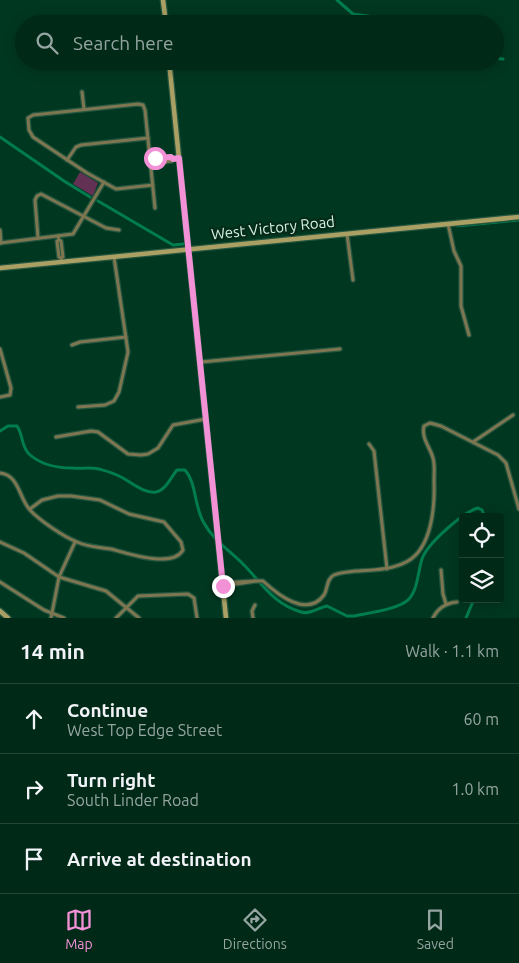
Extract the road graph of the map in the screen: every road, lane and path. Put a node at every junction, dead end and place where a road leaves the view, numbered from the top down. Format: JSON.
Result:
{"nodes":[{"id":1,"x":163,"y":0,"type":"edge"},
{"id":2,"x":165,"y":15,"type":"edge"},
{"id":3,"x":170,"y":70,"type":"edge"},
{"id":4,"x":82,"y":92,"type":"dead end"},
{"id":5,"x":84,"y":109,"type":"junction"},
{"id":6,"x":148,"y":138,"type":"junction"},
{"id":7,"x":179,"y":158,"type":"junction"},
{"id":8,"x":67,"y":160,"type":"junction"},
{"id":9,"x":152,"y":161,"type":"junction"},
{"id":10,"x":104,"y":182,"type":"junction"},
{"id":11,"x":153,"y":185,"type":"junction"},
{"id":12,"x":155,"y":208,"type":"dead end"},
{"id":13,"x":84,"y":217,"type":"junction"},
{"id":14,"x":519,"y":217,"type":"edge"},
{"id":15,"x":448,"y":224,"type":"junction"},
{"id":16,"x":0,"y":230,"type":"edge"},
{"id":17,"x":119,"y":230,"type":"dead end"},
{"id":18,"x":347,"y":234,"type":"junction"},
{"id":19,"x":38,"y":238,"type":"junction"},
{"id":20,"x":59,"y":238,"type":"junction"},
{"id":21,"x":1,"y":243,"type":"edge"},
{"id":22,"x":189,"y":249,"type":"junction"},
{"id":23,"x":114,"y":257,"type":"junction"},
{"id":24,"x":61,"y":260,"type":"junction"},
{"id":25,"x":0,"y":268,"type":"edge"},
{"id":26,"x":353,"y":280,"type":"dead end"},
{"id":27,"x":468,"y":335,"type":"dead end"},
{"id":28,"x":126,"y":337,"type":"junction"},
{"id":29,"x":72,"y":345,"type":"dead end"},
{"id":30,"x":340,"y":349,"type":"dead end"},
{"id":31,"x":0,"y":350,"type":"edge"},
{"id":32,"x":201,"y":362,"type":"junction"},
{"id":33,"x":0,"y":397,"type":"edge"},
{"id":34,"x":78,"y":407,"type":"dead end"},
{"id":35,"x":513,"y":415,"type":"dead end"},
{"id":36,"x":206,"y":419,"type":"junction"},
{"id":37,"x":56,"y":437,"type":"dead end"},
{"id":38,"x":473,"y":443,"type":"junction"},
{"id":39,"x":369,"y":444,"type":"dead end"},
{"id":40,"x":1,"y":473,"type":"edge"},
{"id":41,"x":519,"y":509,"type":"edge"},
{"id":42,"x":30,"y":510,"type":"junction"},
{"id":43,"x":0,"y":542,"type":"edge"},
{"id":44,"x":76,"y":542,"type":"junction"},
{"id":45,"x":387,"y":569,"type":"junction"},
{"id":46,"x":441,"y":570,"type":"dead end"},
{"id":47,"x":59,"y":577,"type":"junction"},
{"id":48,"x":0,"y":582,"type":"edge"},
{"id":49,"x":222,"y":585,"type":"junction"},
{"id":50,"x":457,"y":602,"type":"dead end"},
{"id":51,"x":446,"y":604,"type":"junction"},
{"id":52,"x":255,"y":605,"type":"dead end"},
{"id":53,"x":126,"y":608,"type":"junction"},
{"id":54,"x":0,"y":612,"type":"edge"},
{"id":55,"x":52,"y":616,"type":"edge"},
{"id":56,"x":8,"y":618,"type":"edge"},
{"id":57,"x":64,"y":618,"type":"edge"},
{"id":58,"x":116,"y":618,"type":"edge"},
{"id":59,"x":139,"y":618,"type":"edge"},
{"id":60,"x":197,"y":618,"type":"edge"},
{"id":61,"x":226,"y":618,"type":"edge"},
{"id":62,"x":252,"y":618,"type":"edge"},
{"id":63,"x":433,"y":618,"type":"edge"}],
"edges":[{"from":1,"to":2,"type":"street"},
{"from":3,"to":7,"type":"street"},
{"from":4,"to":5,"type":"street"},
{"from":5,"to":6,"type":"street"},
{"from":5,"to":8,"type":"street"},
{"from":6,"to":8,"type":"street"},
{"from":6,"to":9,"type":"street"},
{"from":7,"to":9,"type":"street"},
{"from":7,"to":22,"type":"street"},
{"from":8,"to":10,"type":"street"},
{"from":9,"to":11,"type":"street"},
{"from":10,"to":11,"type":"street"},
{"from":10,"to":13,"type":"street"},
{"from":11,"to":12,"type":"street"},
{"from":13,"to":17,"type":"street"},
{"from":13,"to":19,"type":"street"},
{"from":13,"to":20,"type":"street"},
{"from":14,"to":15,"type":"street","name":"West Victory Road"},
{"from":15,"to":18,"type":"street","name":"West Victory Road"},
{"from":15,"to":27,"type":"street"},
{"from":16,"to":21,"type":"street"},
{"from":18,"to":22,"type":"street","name":"West Victory Road"},
{"from":18,"to":26,"type":"street"},
{"from":19,"to":20,"type":"street"},
{"from":19,"to":21,"type":"street"},
{"from":20,"to":24,"type":"street"},
{"from":22,"to":23,"type":"street","name":"West Victory Road"},
{"from":22,"to":32,"type":"street"},
{"from":23,"to":24,"type":"street","name":"West Victory Road"},
{"from":23,"to":28,"type":"street"},
{"from":24,"to":25,"type":"street","name":"West Victory Road"},
{"from":28,"to":29,"type":"street"},
{"from":28,"to":34,"type":"street"},
{"from":30,"to":32,"type":"street"},
{"from":31,"to":33,"type":"street"},
{"from":32,"to":36,"type":"street"},
{"from":35,"to":38,"type":"street"},
{"from":36,"to":37,"type":"street"},
{"from":36,"to":49,"type":"street"},
{"from":38,"to":41,"type":"street"},
{"from":38,"to":45,"type":"street"},
{"from":39,"to":45,"type":"street"},
{"from":40,"to":42,"type":"street"},
{"from":42,"to":44,"type":"street"},
{"from":42,"to":44,"type":"street"},
{"from":43,"to":47,"type":"street"},
{"from":44,"to":47,"type":"street"},
{"from":45,"to":49,"type":"street"},
{"from":46,"to":51,"type":"street"},
{"from":47,"to":53,"type":"street"},
{"from":47,"to":55,"type":"street"},
{"from":48,"to":55,"type":"street"},
{"from":49,"to":61,"type":"street"},
{"from":50,"to":51,"type":"street"},
{"from":51,"to":63,"type":"street"},
{"from":52,"to":62,"type":"street"},
{"from":53,"to":58,"type":"street"},
{"from":53,"to":59,"type":"street"},
{"from":53,"to":60,"type":"street"},
{"from":54,"to":56,"type":"street"},
{"from":55,"to":57,"type":"street"}]}
